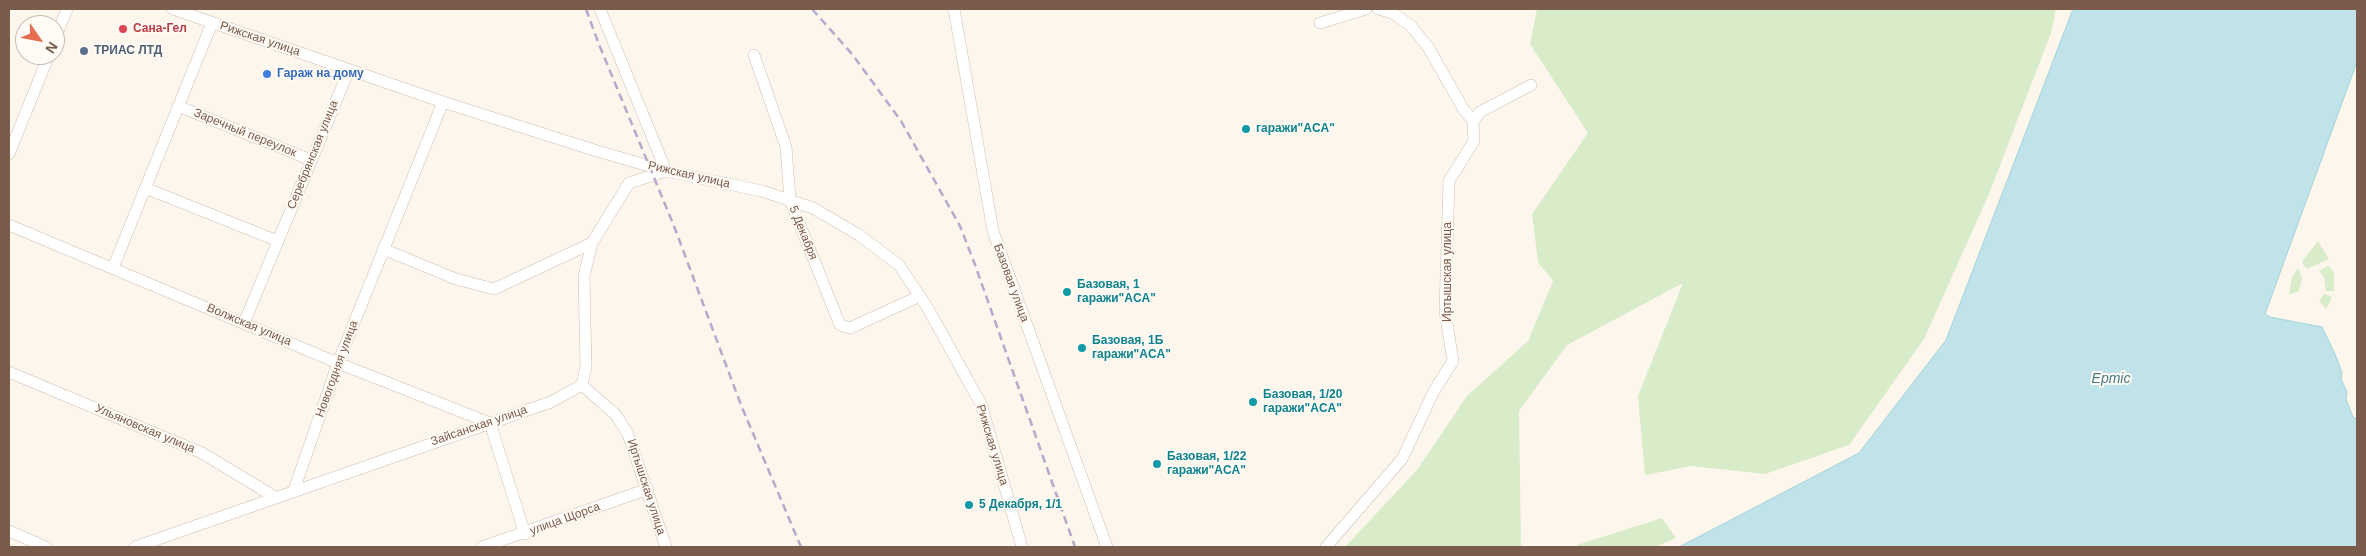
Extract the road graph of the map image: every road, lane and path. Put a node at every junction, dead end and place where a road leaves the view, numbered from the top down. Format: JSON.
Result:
{"nodes":[{"id":1,"x":174,"y":9,"type":"edge"},
{"id":2,"x":600,"y":9,"type":"edge"},
{"id":3,"x":954,"y":9,"type":"edge"},
{"id":4,"x":1366,"y":9,"type":"edge"},
{"id":5,"x":1378,"y":9,"type":"edge"},
{"id":6,"x":212,"y":22,"type":"junction"},
{"id":7,"x":1320,"y":23,"type":"dead end"},
{"id":8,"x":754,"y":55,"type":"dead end"},
{"id":9,"x":45,"y":65,"type":"edge"},
{"id":10,"x":348,"y":70,"type":"junction"},
{"id":11,"x":1531,"y":85,"type":"dead end"},
{"id":12,"x":444,"y":102,"type":"junction"},
{"id":13,"x":178,"y":106,"type":"junction"},
{"id":14,"x":1474,"y":121,"type":"junction"},
{"id":15,"x":9,"y":154,"type":"edge"},
{"id":16,"x":311,"y":160,"type":"junction"},
{"id":17,"x":666,"y":171,"type":"junction"},
{"id":18,"x":145,"y":188,"type":"junction"},
{"id":19,"x":790,"y":200,"type":"junction"},
{"id":20,"x":9,"y":225,"type":"edge"},
{"id":21,"x":278,"y":240,"type":"junction"},
{"id":22,"x":592,"y":243,"type":"junction"},
{"id":23,"x":384,"y":249,"type":"junction"},
{"id":24,"x":113,"y":268,"type":"junction"},
{"id":25,"x":920,"y":296,"type":"junction"},
{"id":26,"x":244,"y":323,"type":"junction"},
{"id":27,"x":338,"y":363,"type":"junction"},
{"id":28,"x":9,"y":372,"type":"edge"},
{"id":29,"x":582,"y":385,"type":"junction"},
{"id":30,"x":490,"y":422,"type":"junction"},
{"id":31,"x":648,"y":489,"type":"junction"},
{"id":32,"x":294,"y":490,"type":"junction"},
{"id":33,"x":275,"y":497,"type":"junction"},
{"id":34,"x":9,"y":531,"type":"edge"},
{"id":35,"x":525,"y":534,"type":"junction"},
{"id":36,"x":46,"y":547,"type":"edge"},
{"id":37,"x":135,"y":547,"type":"edge"},
{"id":38,"x":482,"y":547,"type":"edge"},
{"id":39,"x":666,"y":547,"type":"edge"},
{"id":40,"x":1022,"y":547,"type":"edge"},
{"id":41,"x":1107,"y":547,"type":"edge"},
{"id":42,"x":1326,"y":547,"type":"edge"}],
"edges":[{"from":1,"to":6,"type":"street","name":"Рижская улица"},
{"from":2,"to":17,"type":"street"},
{"from":3,"to":41,"type":"street","name":"Базовая улица"},
{"from":4,"to":7,"type":"street"},
{"from":5,"to":14,"type":"street"},
{"from":6,"to":10,"type":"street","name":"Рижская улица"},
{"from":6,"to":13,"type":"street"},
{"from":8,"to":19,"type":"street","name":"5 Декабря"},
{"from":9,"to":15,"type":"street"},
{"from":10,"to":12,"type":"street","name":"Рижская улица"},
{"from":10,"to":16,"type":"street","name":"Серебрянская улица"},
{"from":11,"to":14,"type":"street"},
{"from":12,"to":17,"type":"street","name":"Рижская улица"},
{"from":12,"to":23,"type":"street","name":"Новогодняя улица"},
{"from":13,"to":16,"type":"street","name":"Заречный переулок"},
{"from":13,"to":18,"type":"street"},
{"from":14,"to":42,"type":"street","name":"Иртышская улица"},
{"from":16,"to":21,"type":"street","name":"Серебрянская улица"},
{"from":17,"to":19,"type":"street","name":"Рижская улица"},
{"from":17,"to":22,"type":"street"},
{"from":18,"to":21,"type":"street"},
{"from":18,"to":24,"type":"street"},
{"from":19,"to":25,"type":"street","name":"Рижская улица"},
{"from":19,"to":25,"type":"street","name":"5 Декабря"},
{"from":20,"to":24,"type":"street","name":"Волжская улица"},
{"from":21,"to":26,"type":"street","name":"Серебрянская улица"},
{"from":22,"to":23,"type":"street"},
{"from":22,"to":29,"type":"street"},
{"from":23,"to":27,"type":"street","name":"Новогодняя улица"},
{"from":24,"to":26,"type":"street","name":"Волжская улица"},
{"from":25,"to":40,"type":"street","name":"Рижская улица"},
{"from":26,"to":27,"type":"street","name":"Волжская улица"},
{"from":27,"to":30,"type":"street","name":"Волжская улица"},
{"from":27,"to":32,"type":"street","name":"Новогодняя улица"},
{"from":28,"to":33,"type":"street","name":"Ульяновская улица"},
{"from":29,"to":30,"type":"street","name":"Зайсанская улица"},
{"from":29,"to":31,"type":"street","name":"Иртышская улица"},
{"from":30,"to":32,"type":"street","name":"Зайсанская улица"},
{"from":30,"to":35,"type":"street"},
{"from":31,"to":35,"type":"street","name":"улица Щорса"},
{"from":31,"to":39,"type":"street","name":"Иртышская улица"},
{"from":32,"to":33,"type":"street","name":"Зайсанская улица"},
{"from":33,"to":37,"type":"street","name":"Зайсанская улица"},
{"from":34,"to":36,"type":"street"},
{"from":35,"to":38,"type":"street","name":"улица Щорса"}]}
